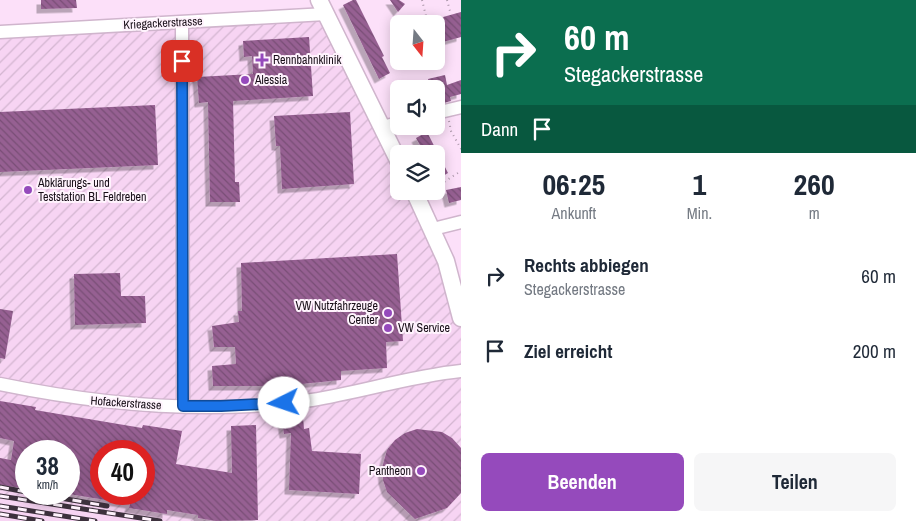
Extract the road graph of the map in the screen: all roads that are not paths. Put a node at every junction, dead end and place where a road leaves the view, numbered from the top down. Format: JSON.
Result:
{"nodes":[{"id":1,"x":323,"y":7,"type":"edge"},
{"id":2,"x":182,"y":22,"type":"junction"},
{"id":3,"x":0,"y":32,"type":"edge"},
{"id":4,"x":461,"y":107,"type":"edge"},
{"id":5,"x":445,"y":111,"type":"edge"},
{"id":6,"x":390,"y":125,"type":"edge"},
{"id":7,"x":381,"y":127,"type":"junction"},
{"id":8,"x":390,"y":145,"type":"edge"},
{"id":9,"x":418,"y":200,"type":"edge"},
{"id":10,"x":461,"y":222,"type":"edge"},
{"id":11,"x":433,"y":229,"type":"junction"},
{"id":12,"x":461,"y":318,"type":"edge"},
{"id":13,"x":461,"y":371,"type":"edge"},
{"id":14,"x":0,"y":384,"type":"edge"},
{"id":15,"x":183,"y":406,"type":"junction"}],
"edges":[{"from":1,"to":2,"type":"street","name":"Kriegackerstrasse"},
{"from":1,"to":7,"type":"main road"},
{"from":2,"to":3,"type":"street","name":"Kriegackerstrasse"},
{"from":2,"to":15,"type":"street"},
{"from":4,"to":5,"type":"street"},
{"from":6,"to":7,"type":"street"},
{"from":7,"to":8,"type":"main road"},
{"from":9,"to":11,"type":"main road"},
{"from":10,"to":11,"type":"street"},
{"from":11,"to":12,"type":"main road"},
{"from":13,"to":15,"type":"street","name":"Hofackerstrasse"},
{"from":14,"to":15,"type":"street","name":"Hofackerstrasse"}]}
